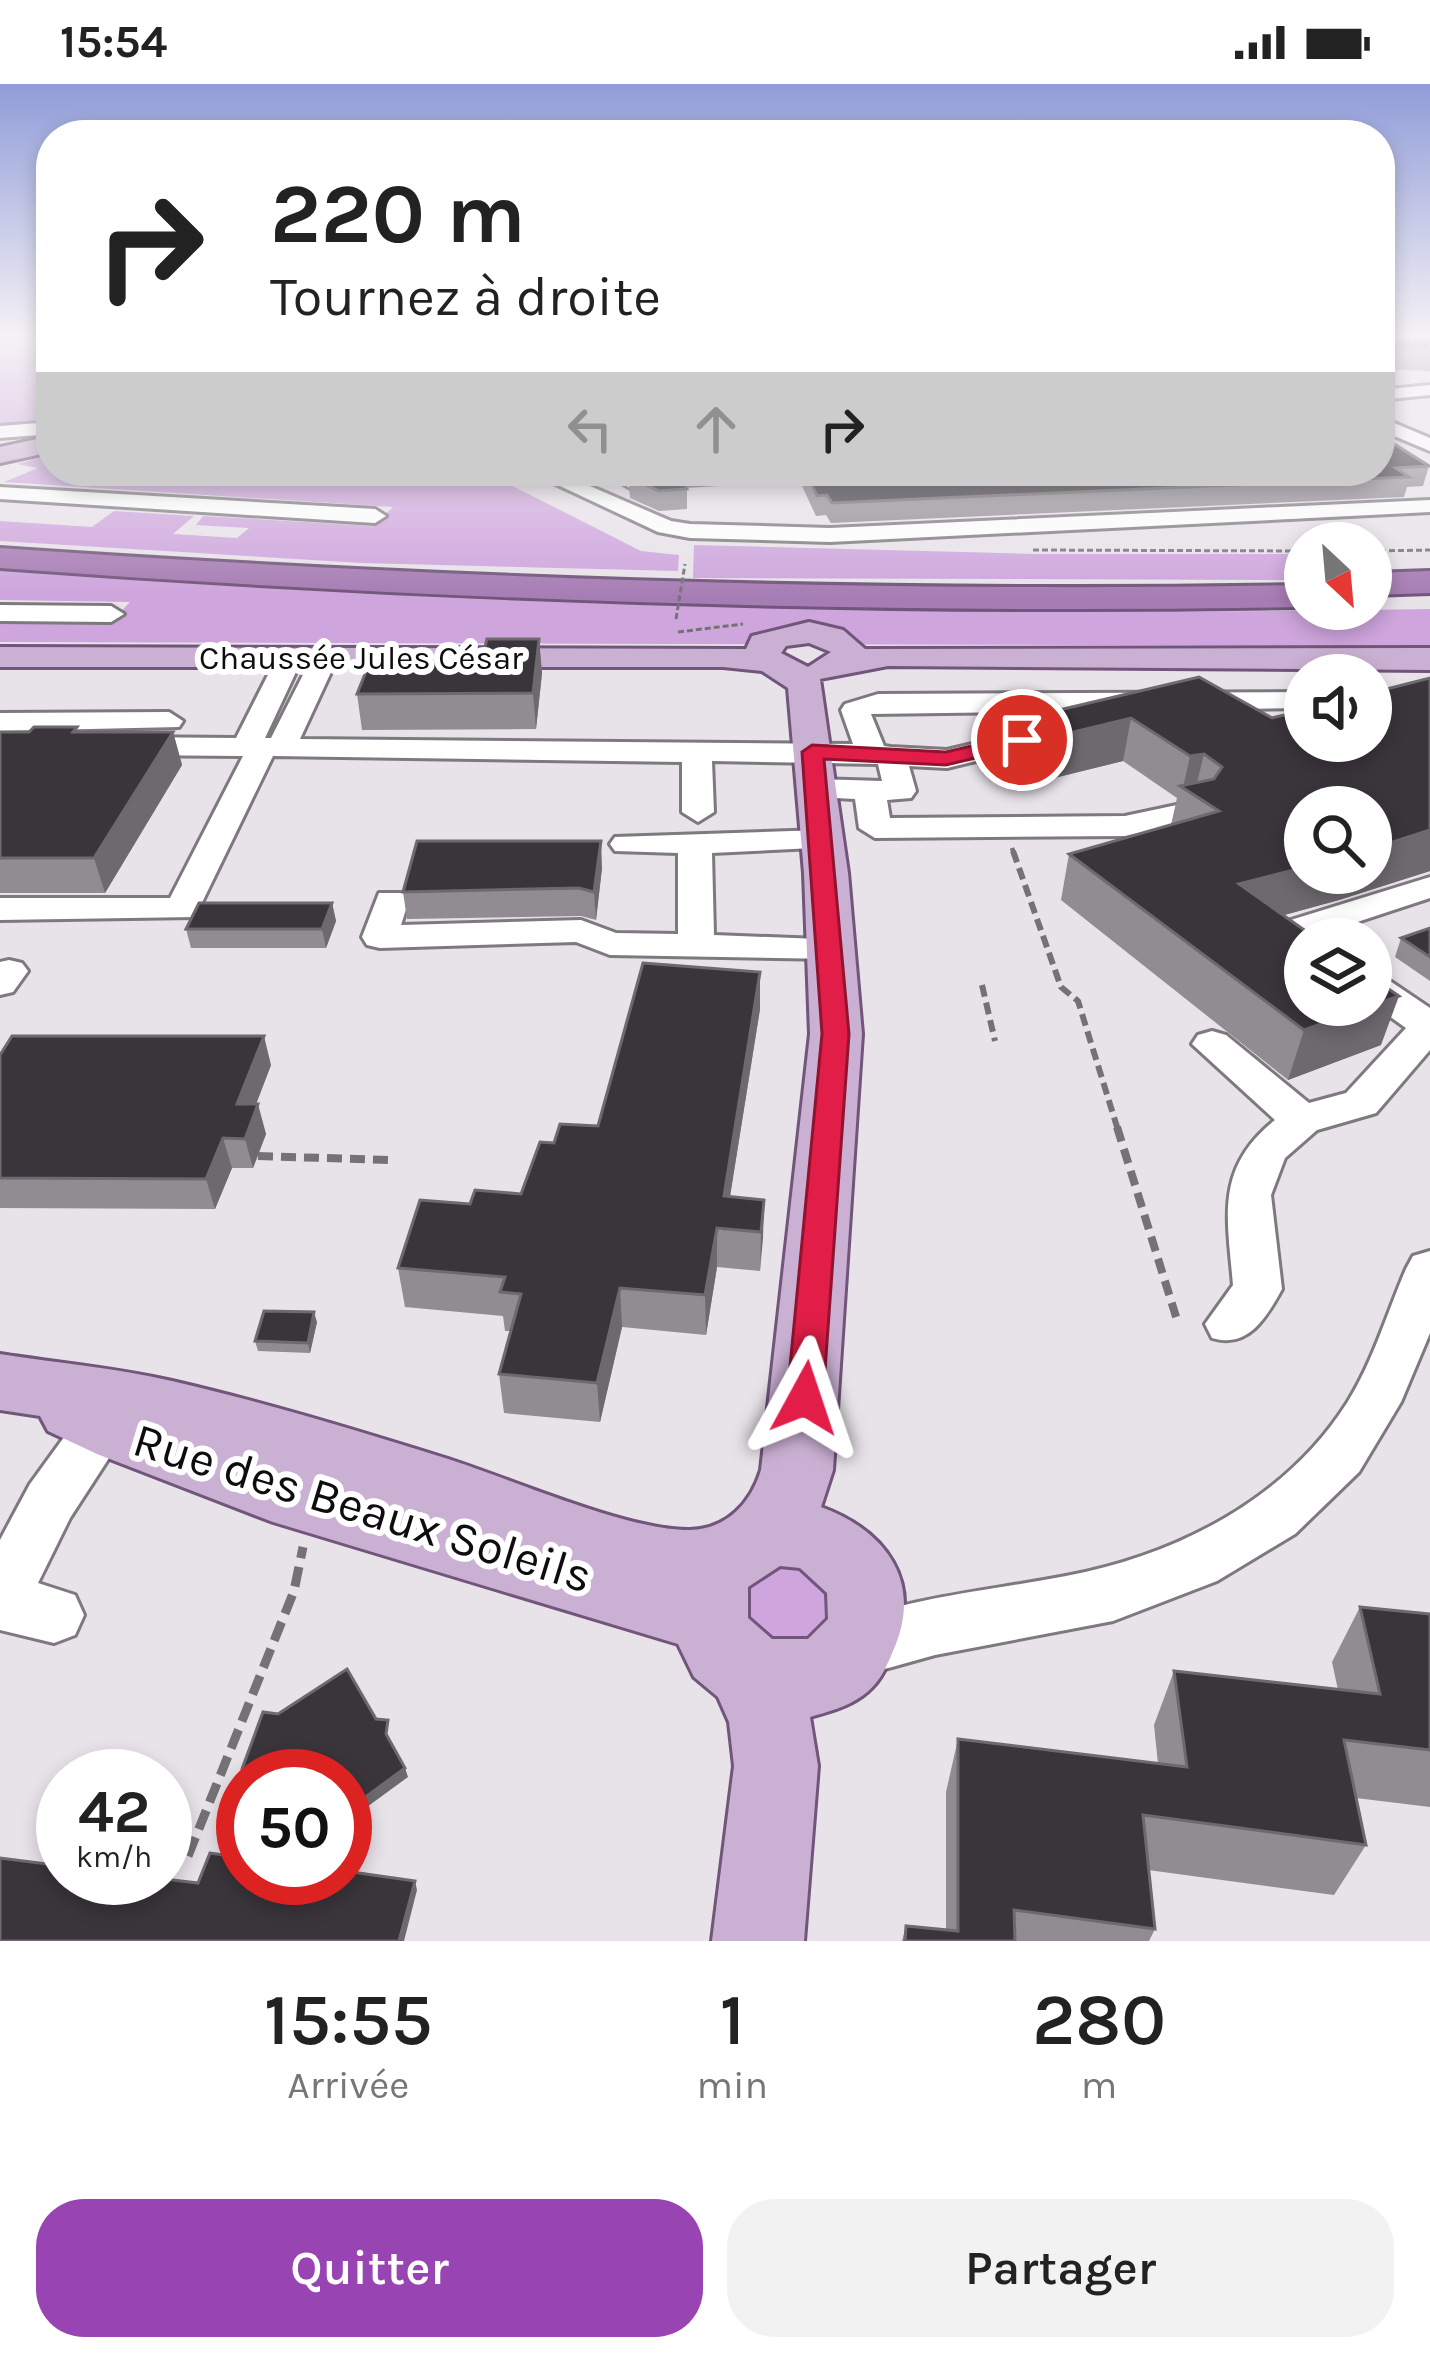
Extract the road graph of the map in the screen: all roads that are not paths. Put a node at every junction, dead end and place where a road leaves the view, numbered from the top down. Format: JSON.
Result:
{"nodes":[{"id":1,"x":1395,"y":427,"type":"edge"},
{"id":2,"x":36,"y":429,"type":"edge"},
{"id":3,"x":0,"y":432,"type":"edge"},
{"id":4,"x":1430,"y":442,"type":"edge"},
{"id":5,"x":36,"y":447,"type":"edge"},
{"id":6,"x":1395,"y":452,"type":"edge"},
{"id":7,"x":0,"y":455,"type":"edge"},
{"id":8,"x":1413,"y":463,"type":"edge"},
{"id":9,"x":574,"y":486,"type":"edge"},
{"id":10,"x":0,"y":493,"type":"edge"},
{"id":11,"x":1430,"y":506,"type":"edge"},
{"id":12,"x":375,"y":516,"type":"dead end"},
{"id":13,"x":0,"y":549,"type":"edge"},
{"id":14,"x":0,"y":558,"type":"edge"},
{"id":15,"x":1430,"y":582,"type":"edge"},
{"id":16,"x":1392,"y":583,"type":"edge"},
{"id":17,"x":1284,"y":585,"type":"edge"},
{"id":18,"x":1430,"y":593,"type":"edge"},
{"id":19,"x":1392,"y":594,"type":"edge"},
{"id":20,"x":1284,"y":596,"type":"edge"},
{"id":21,"x":0,"y":613,"type":"edge"},
{"id":22,"x":112,"y":614,"type":"dead end"},
{"id":23,"x":0,"y":657,"type":"edge"},
{"id":24,"x":308,"y":657,"type":"junction"},
{"id":25,"x":1138,"y":657,"type":"junction"},
{"id":26,"x":1430,"y":658,"type":"edge"},
{"id":27,"x":806,"y":663,"type":"junction"},
{"id":28,"x":1153,"y":699,"type":"junction"},
{"id":29,"x":1284,"y":700,"type":"edge"},
{"id":30,"x":0,"y":722,"type":"edge"},
{"id":31,"x":0,"y":746,"type":"edge"},
{"id":32,"x":189,"y":747,"type":"junction"},
{"id":33,"x":263,"y":747,"type":"junction"},
{"id":34,"x":697,"y":750,"type":"junction"},
{"id":35,"x":881,"y":756,"type":"junction"},
{"id":36,"x":814,"y":770,"type":"junction"},
{"id":37,"x":870,"y":789,"type":"junction"},
{"id":38,"x":1191,"y":812,"type":"edge"},
{"id":39,"x":696,"y":827,"type":"junction"},
{"id":40,"x":822,"y":840,"type":"junction"},
{"id":41,"x":627,"y":844,"type":"dead end"},
{"id":42,"x":1430,"y":887,"type":"edge"},
{"id":43,"x":391,"y":901,"type":"dead end"},
{"id":44,"x":0,"y":909,"type":"edge"},
{"id":45,"x":1334,"y":918,"type":"edge"},
{"id":46,"x":696,"y":946,"type":"junction"},
{"id":47,"x":832,"y":948,"type":"junction"},
{"id":48,"x":1392,"y":1000,"type":"edge"},
{"id":49,"x":1212,"y":1043,"type":"dead end"},
{"id":50,"x":1302,"y":1120,"type":"junction"},
{"id":51,"x":1423,"y":1304,"type":"edge"},
{"id":52,"x":1230,"y":1324,"type":"dead end"},
{"id":53,"x":10,"y":1384,"type":"edge"},
{"id":54,"x":112,"y":1413,"type":"junction"},
{"id":55,"x":788,"y":1588,"type":"junction"},
{"id":56,"x":18,"y":1605,"type":"edge"},
{"id":57,"x":758,"y":1941,"type":"edge"}],
"edges":[{"from":1,"to":4,"type":"street"},
{"from":2,"to":3,"type":"street"},
{"from":5,"to":7,"type":"main road"},
{"from":6,"to":8,"type":"street"},
{"from":9,"to":11,"type":"street"},
{"from":10,"to":12,"type":"street"},
{"from":13,"to":17,"type":"highway"},
{"from":14,"to":20,"type":"highway"},
{"from":15,"to":16,"type":"highway"},
{"from":18,"to":19,"type":"highway"},
{"from":21,"to":22,"type":"street"},
{"from":23,"to":24,"type":"main road","name":"Chaussée Jules César"},
{"from":24,"to":27,"type":"main road","name":"Chaussée Jules César"},
{"from":24,"to":33,"type":"street"},
{"from":25,"to":26,"type":"main road","name":"Chaussée Jules César"},
{"from":25,"to":27,"type":"main road","name":"Chaussée Jules César"},
{"from":25,"to":28,"type":"street"},
{"from":27,"to":36,"type":"main road"},
{"from":28,"to":29,"type":"street"},
{"from":28,"to":35,"type":"street"},
{"from":28,"to":35,"type":"street"},
{"from":30,"to":32,"type":"street"},
{"from":31,"to":32,"type":"street"},
{"from":32,"to":33,"type":"street"},
{"from":33,"to":34,"type":"street"},
{"from":33,"to":44,"type":"street"},
{"from":34,"to":36,"type":"street"},
{"from":34,"to":39,"type":"street"},
{"from":35,"to":36,"type":"street"},
{"from":35,"to":37,"type":"street"},
{"from":36,"to":37,"type":"street"},
{"from":36,"to":40,"type":"main road"},
{"from":37,"to":38,"type":"street"},
{"from":39,"to":40,"type":"street"},
{"from":39,"to":41,"type":"street"},
{"from":39,"to":46,"type":"street"},
{"from":40,"to":47,"type":"main road"},
{"from":42,"to":45,"type":"street"},
{"from":43,"to":46,"type":"street"},
{"from":46,"to":47,"type":"street"},
{"from":47,"to":55,"type":"main road"},
{"from":48,"to":50,"type":"street"},
{"from":49,"to":50,"type":"street"},
{"from":50,"to":52,"type":"street"},
{"from":51,"to":55,"type":"street"},
{"from":53,"to":54,"type":"main road","name":"Rue des Beaux Soleils"},
{"from":54,"to":55,"type":"main road","name":"Rue des Beaux Soleils"},
{"from":54,"to":56,"type":"street"},
{"from":55,"to":57,"type":"main road"}]}
